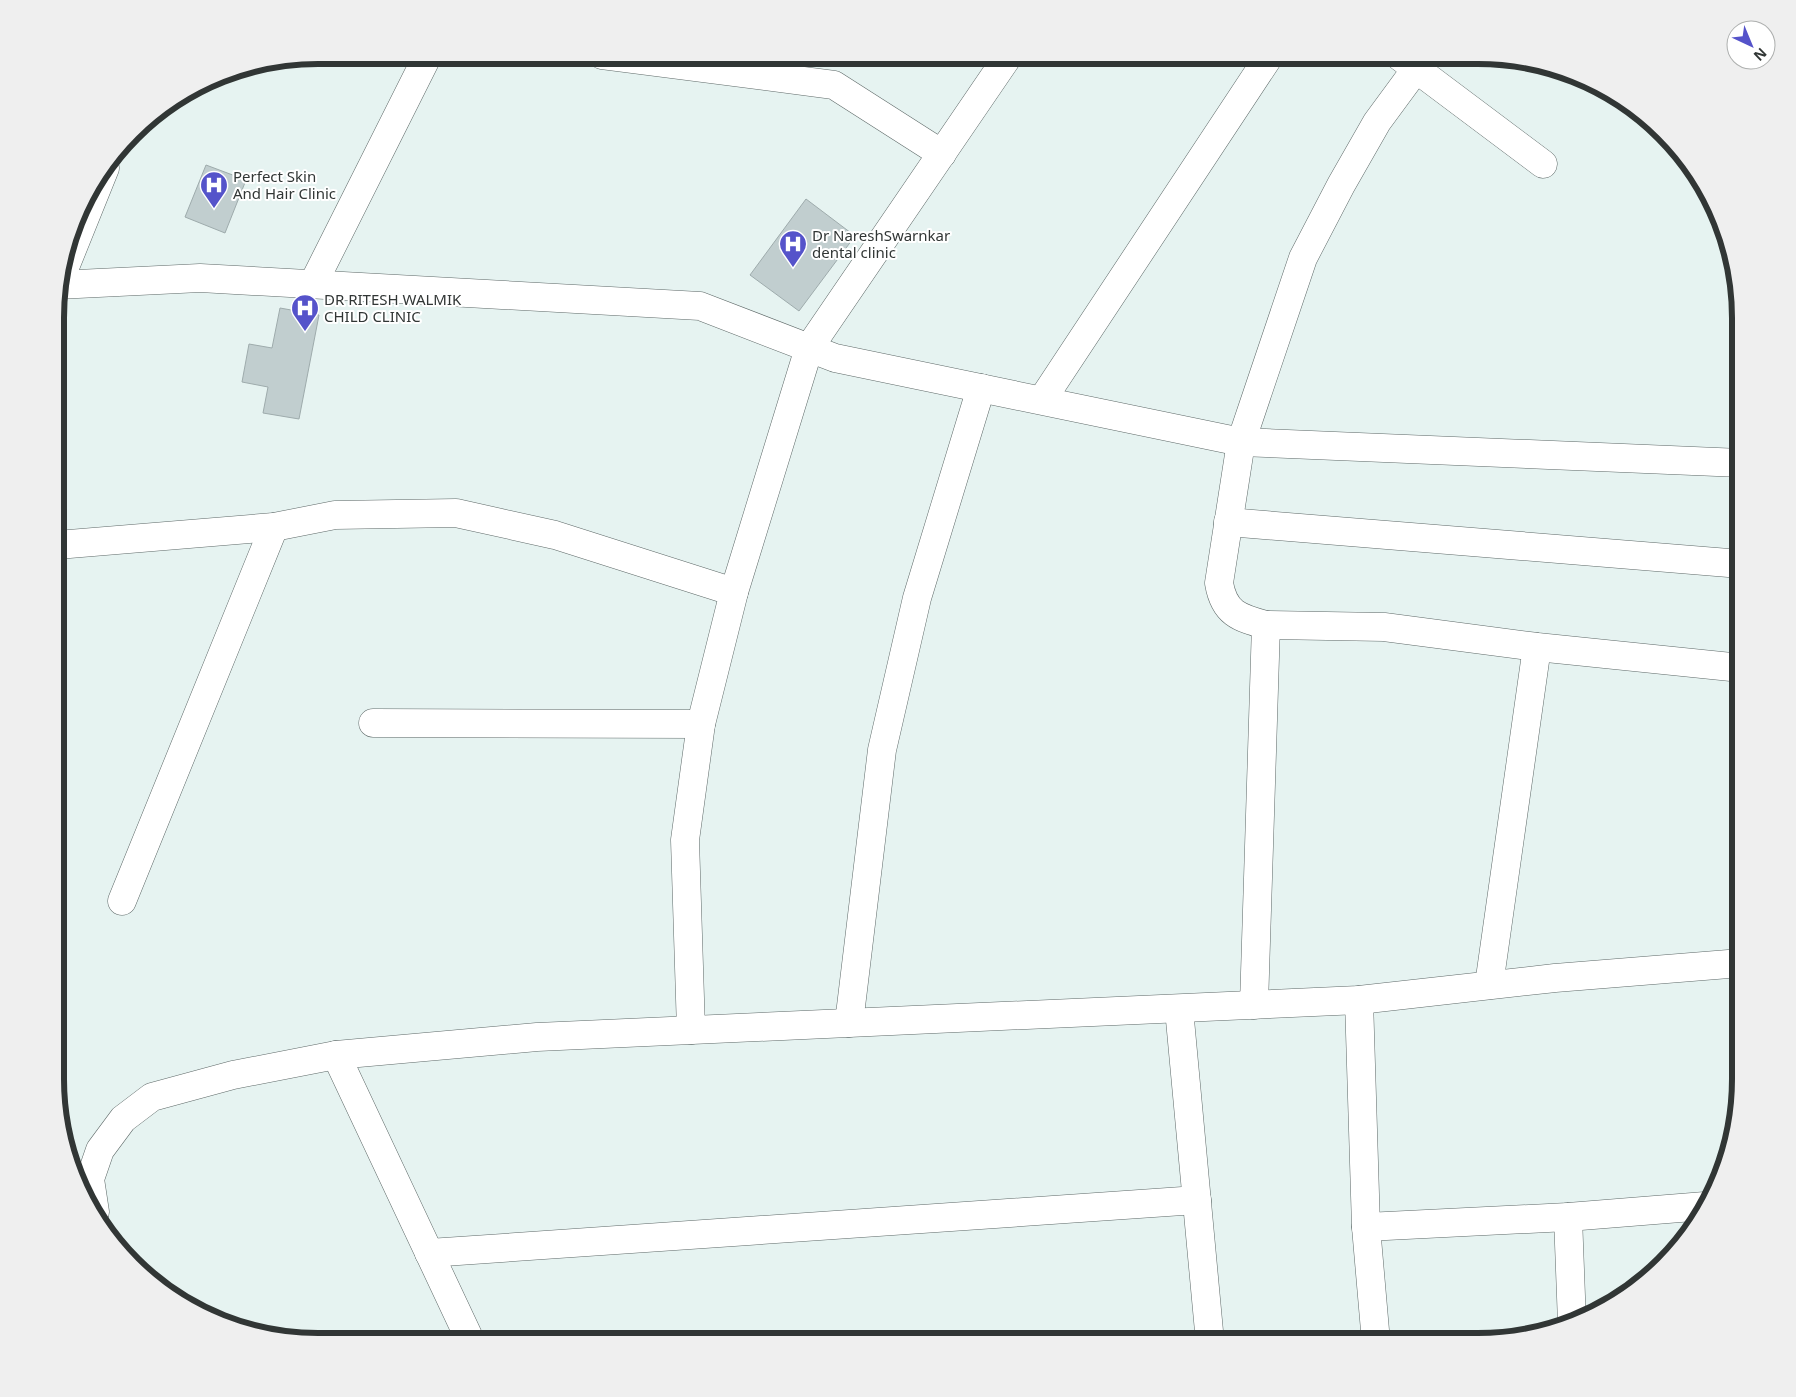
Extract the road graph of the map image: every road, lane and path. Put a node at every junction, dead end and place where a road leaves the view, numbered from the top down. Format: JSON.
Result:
{"nodes":[{"id":1,"x":423,"y":64,"type":"edge"},
{"id":2,"x":705,"y":64,"type":"edge"},
{"id":3,"x":1003,"y":64,"type":"edge"},
{"id":4,"x":1265,"y":64,"type":"edge"},
{"id":5,"x":1406,"y":64,"type":"edge"},
{"id":6,"x":1410,"y":64,"type":"edge"},
{"id":7,"x":942,"y":154,"type":"junction"},
{"id":8,"x":1543,"y":164,"type":"dead end"},
{"id":9,"x":90,"y":206,"type":"edge"},
{"id":10,"x":76,"y":240,"type":"edge"},
{"id":11,"x":313,"y":284,"type":"junction"},
{"id":12,"x":66,"y":286,"type":"edge"},
{"id":13,"x":809,"y":348,"type":"junction"},
{"id":14,"x":981,"y":388,"type":"junction"},
{"id":15,"x":1042,"y":400,"type":"junction"},
{"id":16,"x":1241,"y":442,"type":"junction"},
{"id":17,"x":1732,"y":463,"type":"edge"},
{"id":18,"x":1228,"y":522,"type":"junction"},
{"id":19,"x":274,"y":527,"type":"junction"},
{"id":20,"x":64,"y":544,"type":"edge"},
{"id":21,"x":1732,"y":563,"type":"edge"},
{"id":22,"x":734,"y":592,"type":"junction"},
{"id":23,"x":1266,"y":625,"type":"junction"},
{"id":24,"x":1537,"y":647,"type":"junction"},
{"id":25,"x":1732,"y":667,"type":"edge"},
{"id":26,"x":373,"y":723,"type":"dead end"},
{"id":27,"x":701,"y":724,"type":"junction"},
{"id":28,"x":122,"y":901,"type":"dead end"},
{"id":29,"x":1732,"y":964,"type":"edge"},
{"id":30,"x":1489,"y":986,"type":"junction"},
{"id":31,"x":1359,"y":1000,"type":"junction"},
{"id":32,"x":1254,"y":1005,"type":"junction"},
{"id":33,"x":1179,"y":1009,"type":"junction"},
{"id":34,"x":848,"y":1023,"type":"junction"},
{"id":35,"x":691,"y":1030,"type":"junction"},
{"id":36,"x":336,"y":1056,"type":"junction"},
{"id":37,"x":92,"y":1196,"type":"edge"},
{"id":38,"x":1196,"y":1200,"type":"junction"},
{"id":39,"x":1698,"y":1207,"type":"edge"},
{"id":40,"x":1568,"y":1217,"type":"junction"},
{"id":41,"x":1366,"y":1227,"type":"junction"},
{"id":42,"x":429,"y":1253,"type":"junction"},
{"id":43,"x":1572,"y":1316,"type":"edge"},
{"id":44,"x":467,"y":1333,"type":"edge"},
{"id":45,"x":1209,"y":1333,"type":"edge"},
{"id":46,"x":1375,"y":1333,"type":"edge"}],
"edges":[{"from":1,"to":11,"type":"street"},
{"from":2,"to":7,"type":"street"},
{"from":3,"to":7,"type":"street"},
{"from":4,"to":15,"type":"street"},
{"from":5,"to":16,"type":"street"},
{"from":6,"to":8,"type":"street"},
{"from":7,"to":13,"type":"street"},
{"from":9,"to":10,"type":"street"},
{"from":11,"to":12,"type":"street"},
{"from":11,"to":13,"type":"street"},
{"from":13,"to":14,"type":"street"},
{"from":13,"to":22,"type":"street"},
{"from":14,"to":15,"type":"street"},
{"from":14,"to":34,"type":"street"},
{"from":15,"to":16,"type":"street"},
{"from":16,"to":17,"type":"street"},
{"from":16,"to":18,"type":"street"},
{"from":18,"to":21,"type":"street"},
{"from":18,"to":23,"type":"street"},
{"from":19,"to":20,"type":"street"},
{"from":19,"to":22,"type":"street"},
{"from":19,"to":28,"type":"street"},
{"from":22,"to":27,"type":"street"},
{"from":23,"to":24,"type":"street"},
{"from":23,"to":32,"type":"street"},
{"from":24,"to":25,"type":"street"},
{"from":24,"to":30,"type":"street"},
{"from":26,"to":27,"type":"street"},
{"from":27,"to":35,"type":"street"},
{"from":29,"to":30,"type":"street"},
{"from":30,"to":31,"type":"street"},
{"from":31,"to":32,"type":"street"},
{"from":31,"to":41,"type":"street"},
{"from":32,"to":33,"type":"street"},
{"from":33,"to":34,"type":"street"},
{"from":33,"to":38,"type":"street"},
{"from":34,"to":35,"type":"street"},
{"from":35,"to":36,"type":"street"},
{"from":36,"to":37,"type":"street"},
{"from":36,"to":42,"type":"street"},
{"from":38,"to":42,"type":"street"},
{"from":38,"to":45,"type":"street"},
{"from":39,"to":40,"type":"street"},
{"from":40,"to":41,"type":"street"},
{"from":40,"to":43,"type":"street"},
{"from":41,"to":46,"type":"street"},
{"from":42,"to":44,"type":"street"}]}
